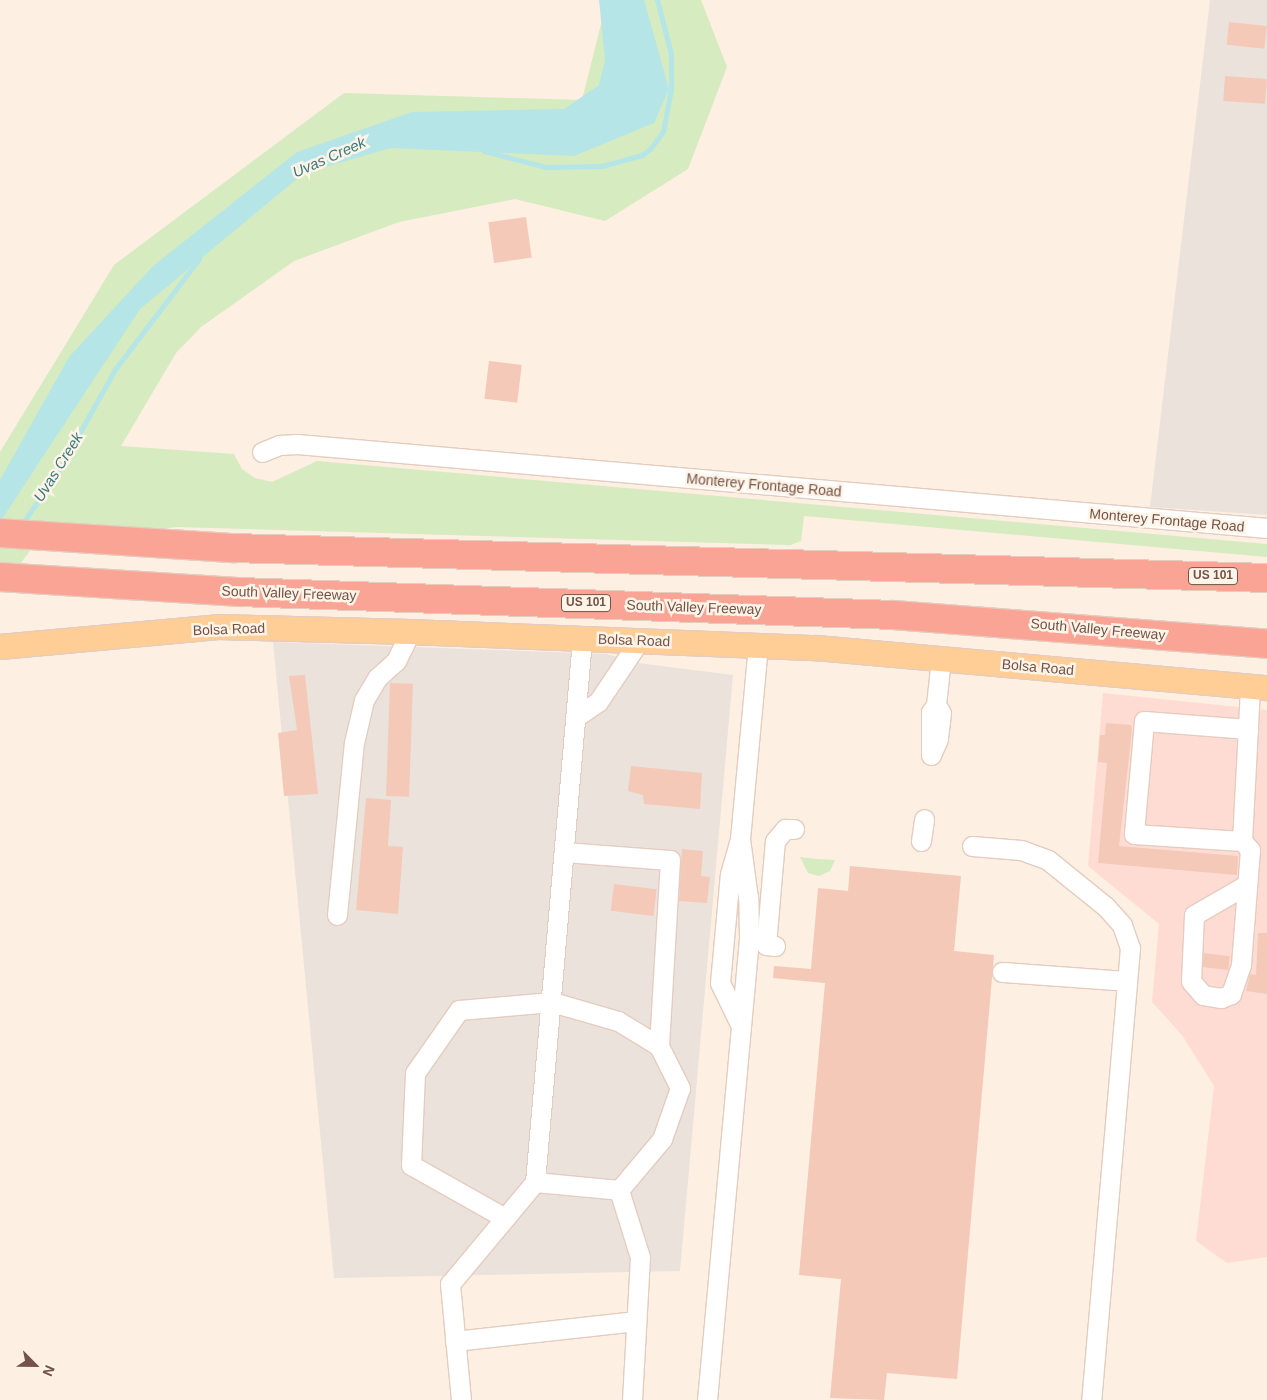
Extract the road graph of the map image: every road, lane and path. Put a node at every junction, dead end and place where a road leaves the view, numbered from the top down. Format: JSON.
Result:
{"nodes":[{"id":1,"x":262,"y":452,"type":"dead end"},
{"id":2,"x":1267,"y":528,"type":"edge"},
{"id":3,"x":0,"y":533,"type":"edge"},
{"id":4,"x":0,"y":577,"type":"edge"},
{"id":5,"x":1267,"y":578,"type":"edge"},
{"id":6,"x":410,"y":632,"type":"junction"},
{"id":7,"x":582,"y":639,"type":"junction"},
{"id":8,"x":639,"y":640,"type":"junction"},
{"id":9,"x":1267,"y":644,"type":"edge"},
{"id":10,"x":758,"y":645,"type":"junction"},
{"id":11,"x":0,"y":647,"type":"edge"},
{"id":12,"x":941,"y":658,"type":"junction"},
{"id":13,"x":1259,"y":688,"type":"edge"},
{"id":14,"x":936,"y":705,"type":"dead end"},
{"id":15,"x":577,"y":716,"type":"junction"},
{"id":16,"x":1248,"y":729,"type":"junction"},
{"id":17,"x":924,"y":819,"type":"dead end"},
{"id":18,"x":794,"y":829,"type":"dead end"},
{"id":19,"x":740,"y":839,"type":"junction"},
{"id":20,"x":921,"y":840,"type":"dead end"},
{"id":21,"x":1242,"y":841,"type":"junction"},
{"id":22,"x":972,"y":846,"type":"dead end"},
{"id":23,"x":564,"y":852,"type":"junction"},
{"id":24,"x":1246,"y":885,"type":"junction"},
{"id":25,"x":337,"y":915,"type":"dead end"},
{"id":26,"x":775,"y":946,"type":"dead end"},
{"id":27,"x":1002,"y":972,"type":"dead end"},
{"id":28,"x":1127,"y":981,"type":"junction"},
{"id":29,"x":552,"y":1002,"type":"junction"},
{"id":30,"x":741,"y":1026,"type":"junction"},
{"id":31,"x":659,"y":1046,"type":"junction"},
{"id":32,"x":535,"y":1182,"type":"junction"},
{"id":33,"x":619,"y":1190,"type":"junction"},
{"id":34,"x":505,"y":1218,"type":"junction"},
{"id":35,"x":636,"y":1321,"type":"junction"},
{"id":36,"x":455,"y":1342,"type":"junction"},
{"id":37,"x":461,"y":1400,"type":"edge"},
{"id":38,"x":632,"y":1400,"type":"edge"},
{"id":39,"x":707,"y":1400,"type":"edge"},
{"id":40,"x":1091,"y":1400,"type":"edge"}],
"edges":[{"from":1,"to":2,"type":"street","name":"Monterey Frontage Road"},
{"from":3,"to":5,"type":"highway","number":"US 101"},
{"from":4,"to":9,"type":"highway","name":"South Valley Freeway","number":"US 101"},
{"from":6,"to":7,"type":"main road","name":"Bolsa Road"},
{"from":6,"to":11,"type":"main road","name":"Bolsa Road"},
{"from":6,"to":25,"type":"street"},
{"from":7,"to":8,"type":"main road","name":"Bolsa Road"},
{"from":7,"to":15,"type":"street"},
{"from":8,"to":10,"type":"main road","name":"Bolsa Road"},
{"from":8,"to":15,"type":"street"},
{"from":10,"to":12,"type":"main road","name":"Bolsa Road"},
{"from":10,"to":19,"type":"street"},
{"from":12,"to":13,"type":"main road","name":"Bolsa Road"},
{"from":12,"to":14,"type":"street"},
{"from":13,"to":16,"type":"street"},
{"from":15,"to":23,"type":"street"},
{"from":16,"to":21,"type":"street"},
{"from":16,"to":21,"type":"street"},
{"from":17,"to":20,"type":"street"},
{"from":18,"to":26,"type":"street"},
{"from":19,"to":30,"type":"street"},
{"from":19,"to":30,"type":"street"},
{"from":21,"to":24,"type":"street"},
{"from":22,"to":28,"type":"street"},
{"from":23,"to":29,"type":"street"},
{"from":23,"to":31,"type":"street"},
{"from":24,"to":24,"type":"street"},
{"from":27,"to":28,"type":"street"},
{"from":28,"to":40,"type":"street"},
{"from":29,"to":31,"type":"street"},
{"from":29,"to":32,"type":"street"},
{"from":29,"to":34,"type":"street"},
{"from":30,"to":39,"type":"street"},
{"from":31,"to":33,"type":"street"},
{"from":32,"to":33,"type":"street"},
{"from":32,"to":34,"type":"street"},
{"from":33,"to":35,"type":"street"},
{"from":34,"to":36,"type":"street"},
{"from":35,"to":36,"type":"street"},
{"from":35,"to":38,"type":"street"},
{"from":36,"to":37,"type":"street"}]}
